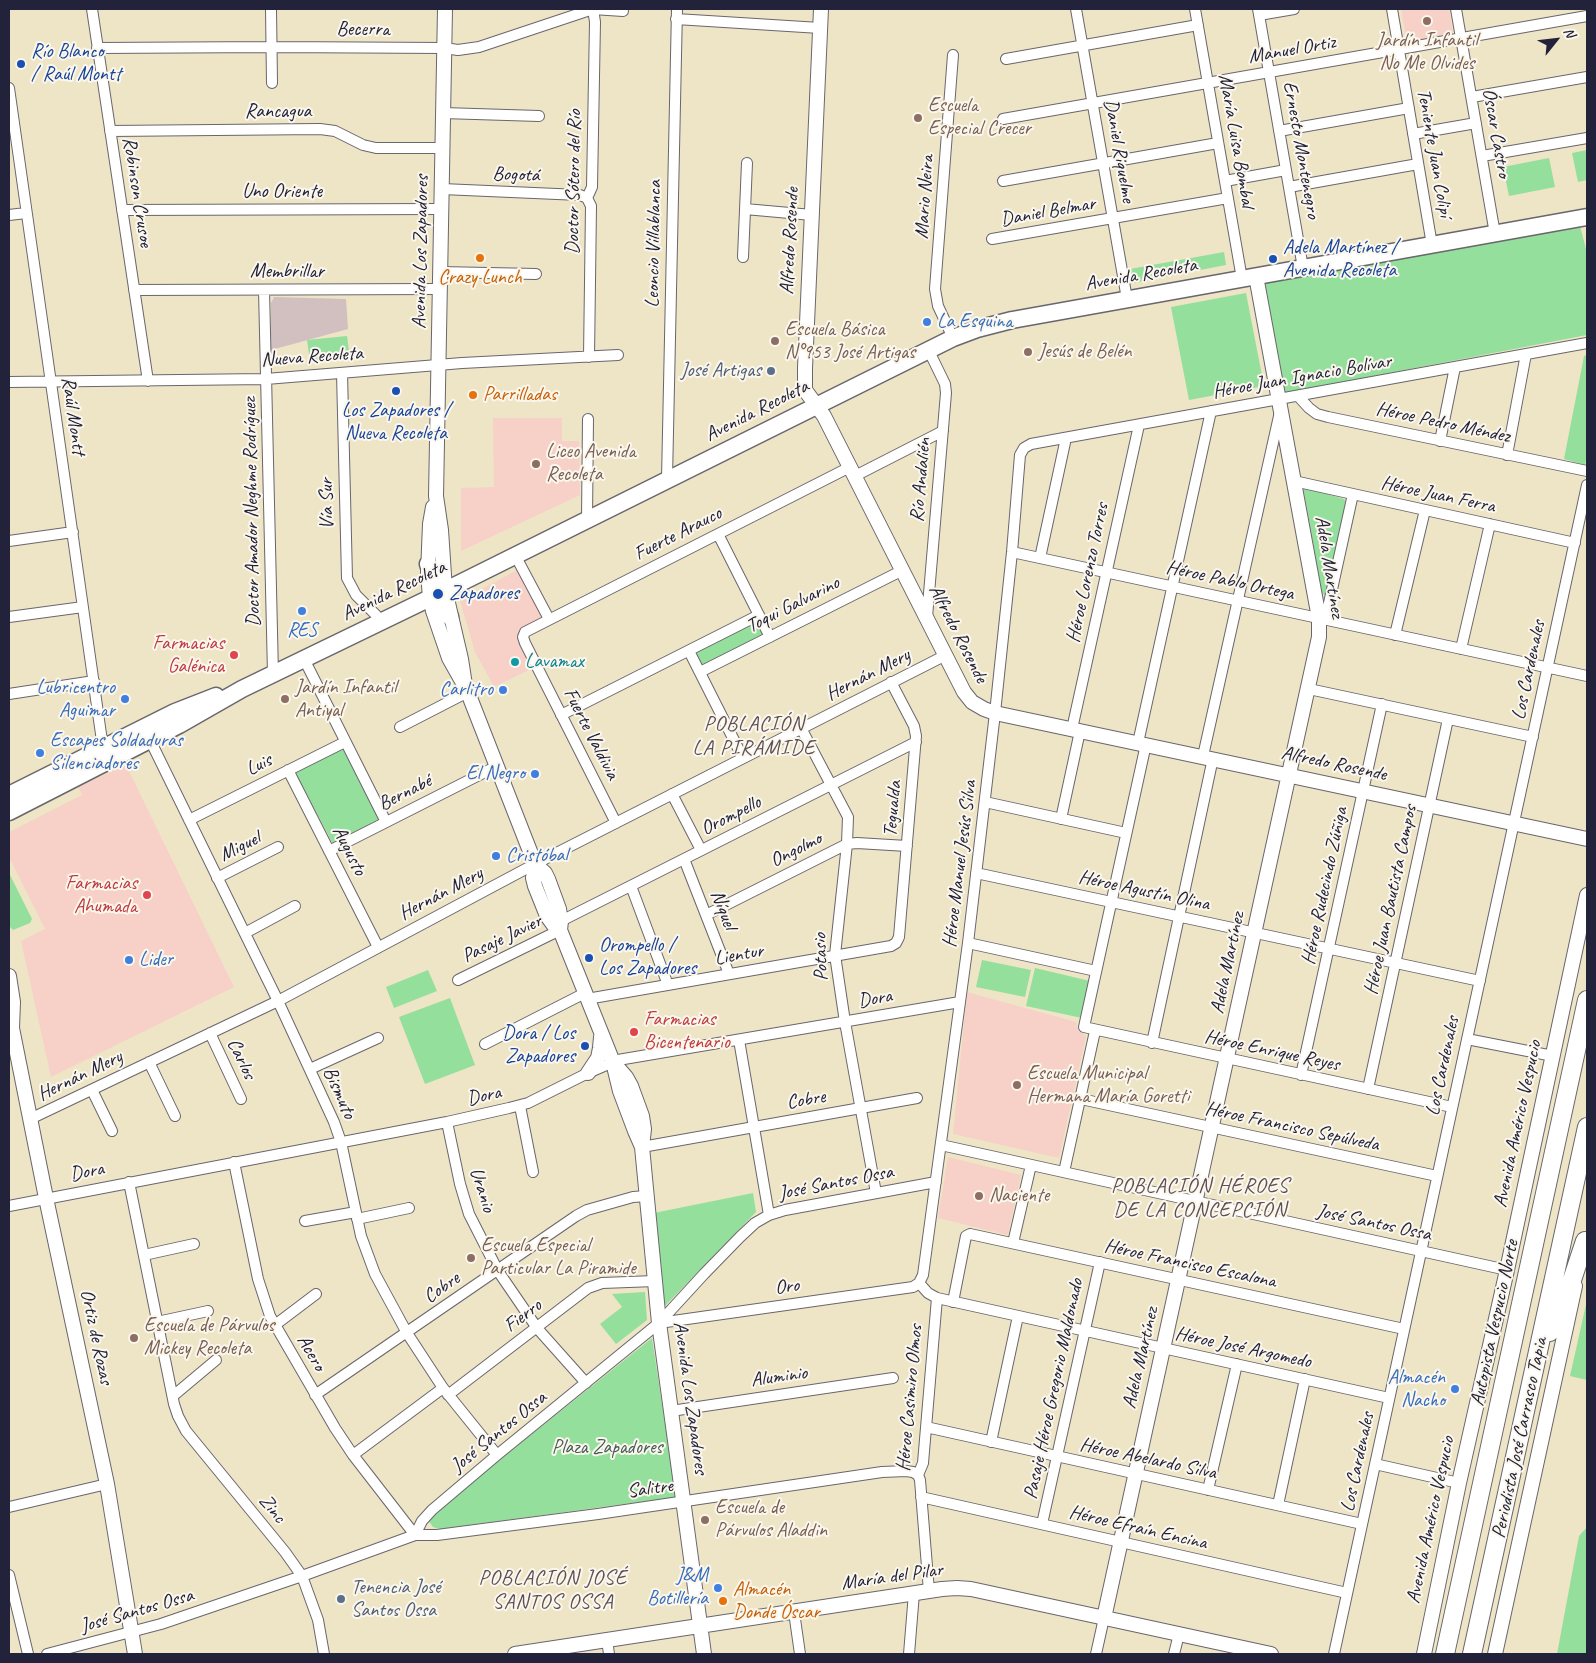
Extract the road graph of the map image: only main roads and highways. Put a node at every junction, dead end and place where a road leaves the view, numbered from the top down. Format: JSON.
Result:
{"nodes":[{"id":1,"x":1586,"y":220,"type":"edge"},
{"id":2,"x":428,"y":564,"type":"road end"},
{"id":3,"x":437,"y":594,"type":"junction"},
{"id":4,"x":450,"y":617,"type":"road end"},
{"id":5,"x":242,"y":689,"type":"junction"},
{"id":6,"x":9,"y":795,"type":"edge"},
{"id":7,"x":9,"y":812,"type":"edge"},
{"id":8,"x":1587,"y":1000,"type":"edge"},
{"id":9,"x":1587,"y":1128,"type":"edge"},
{"id":10,"x":1586,"y":1236,"type":"edge"},
{"id":11,"x":1532,"y":1374,"type":"junction"},
{"id":12,"x":1445,"y":1654,"type":"edge"},
{"id":13,"x":1472,"y":1654,"type":"edge"}],
"edges":[{"from":1,"to":3,"type":"main road","name":"Avenida Recoleta"},
{"from":2,"to":3,"type":"main road"},
{"from":3,"to":4,"type":"main road"},
{"from":3,"to":5,"type":"main road","name":"Avenida Recoleta"},
{"from":5,"to":6,"type":"main road","name":"Avenida Recoleta"},
{"from":5,"to":7,"type":"main road","name":"Avenida Recoleta"},
{"from":8,"to":12,"type":"highway","name":"Autopista Vespucio Norte"},
{"from":9,"to":11,"type":"highway"},
{"from":10,"to":11,"type":"highway"},
{"from":11,"to":13,"type":"highway"}]}
